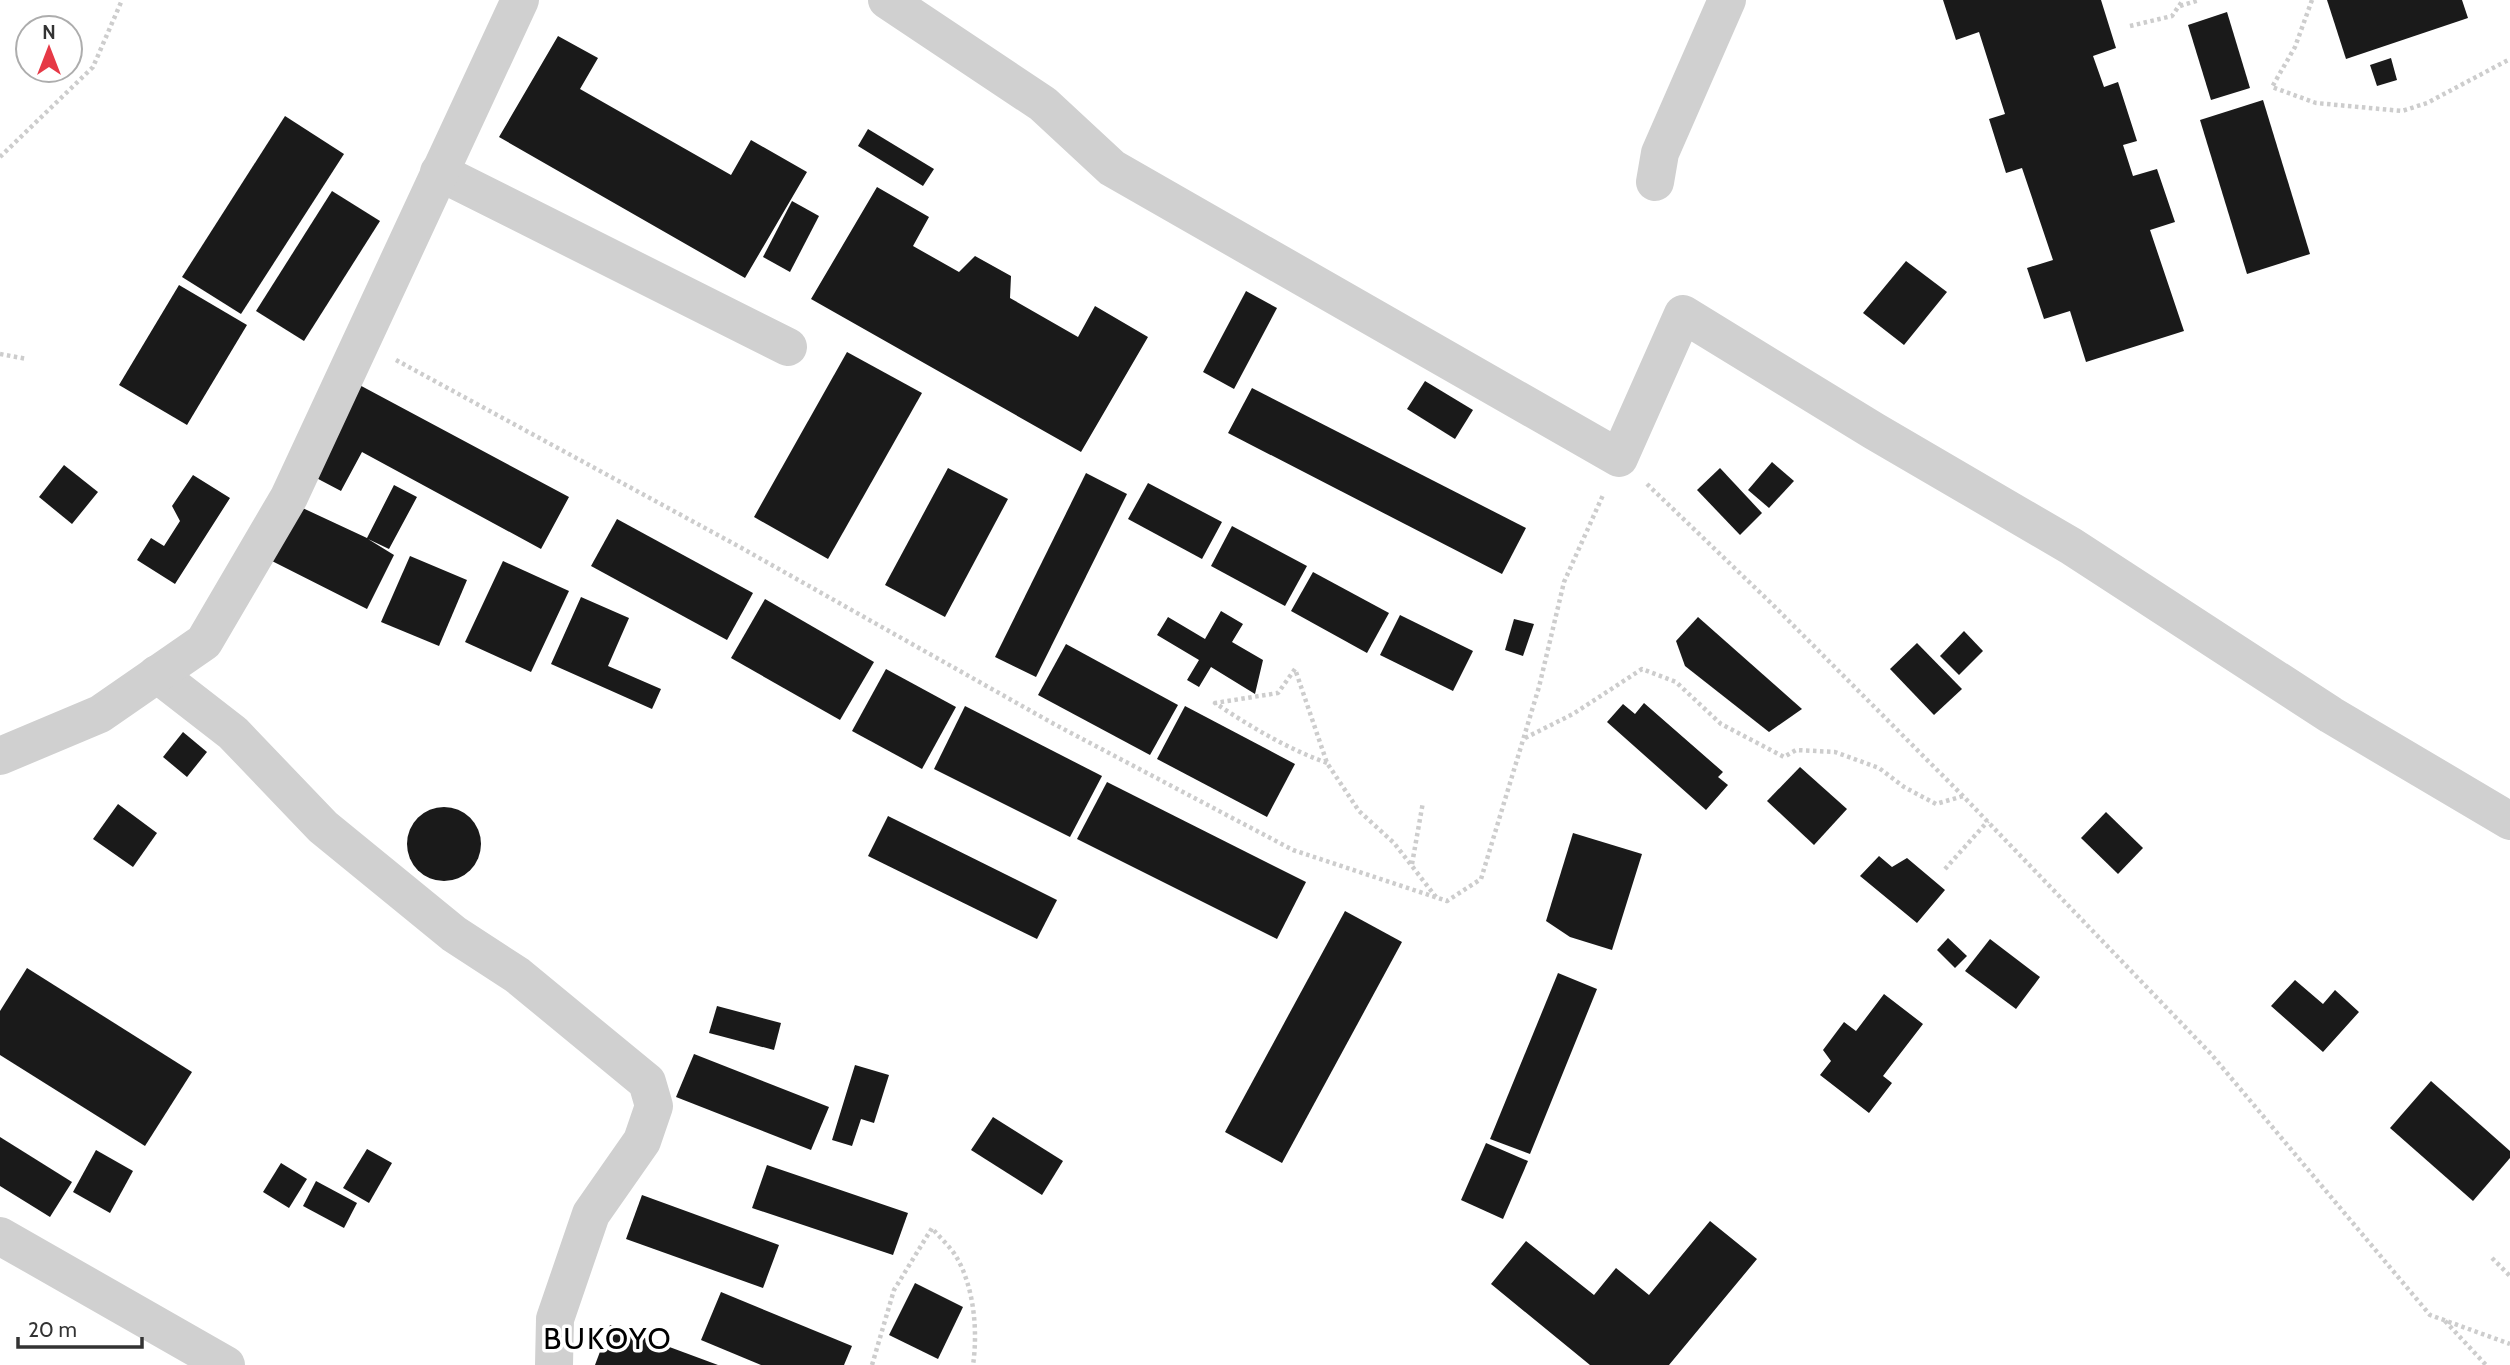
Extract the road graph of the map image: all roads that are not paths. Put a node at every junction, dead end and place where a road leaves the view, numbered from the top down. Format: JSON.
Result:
{"nodes":[{"id":1,"x":520,"y":0,"type":"edge"},
{"id":2,"x":887,"y":0,"type":"edge"},
{"id":3,"x":1727,"y":0,"type":"edge"},
{"id":4,"x":439,"y":172,"type":"junction"},
{"id":5,"x":1655,"y":182,"type":"dead end"},
{"id":6,"x":788,"y":347,"type":"dead end"},
{"id":7,"x":157,"y":674,"type":"junction"},
{"id":8,"x":0,"y":756,"type":"edge"},
{"id":9,"x":2510,"y":821,"type":"edge"},
{"id":10,"x":0,"y":1236,"type":"edge"},
{"id":11,"x":226,"y":1365,"type":"edge"},
{"id":12,"x":554,"y":1365,"type":"edge"}],
"edges":[{"from":1,"to":4,"type":"street"},
{"from":2,"to":9,"type":"street"},
{"from":3,"to":5,"type":"street"},
{"from":4,"to":6,"type":"street"},
{"from":4,"to":7,"type":"street"},
{"from":7,"to":8,"type":"street"},
{"from":7,"to":12,"type":"street"},
{"from":10,"to":11,"type":"street"}]}
